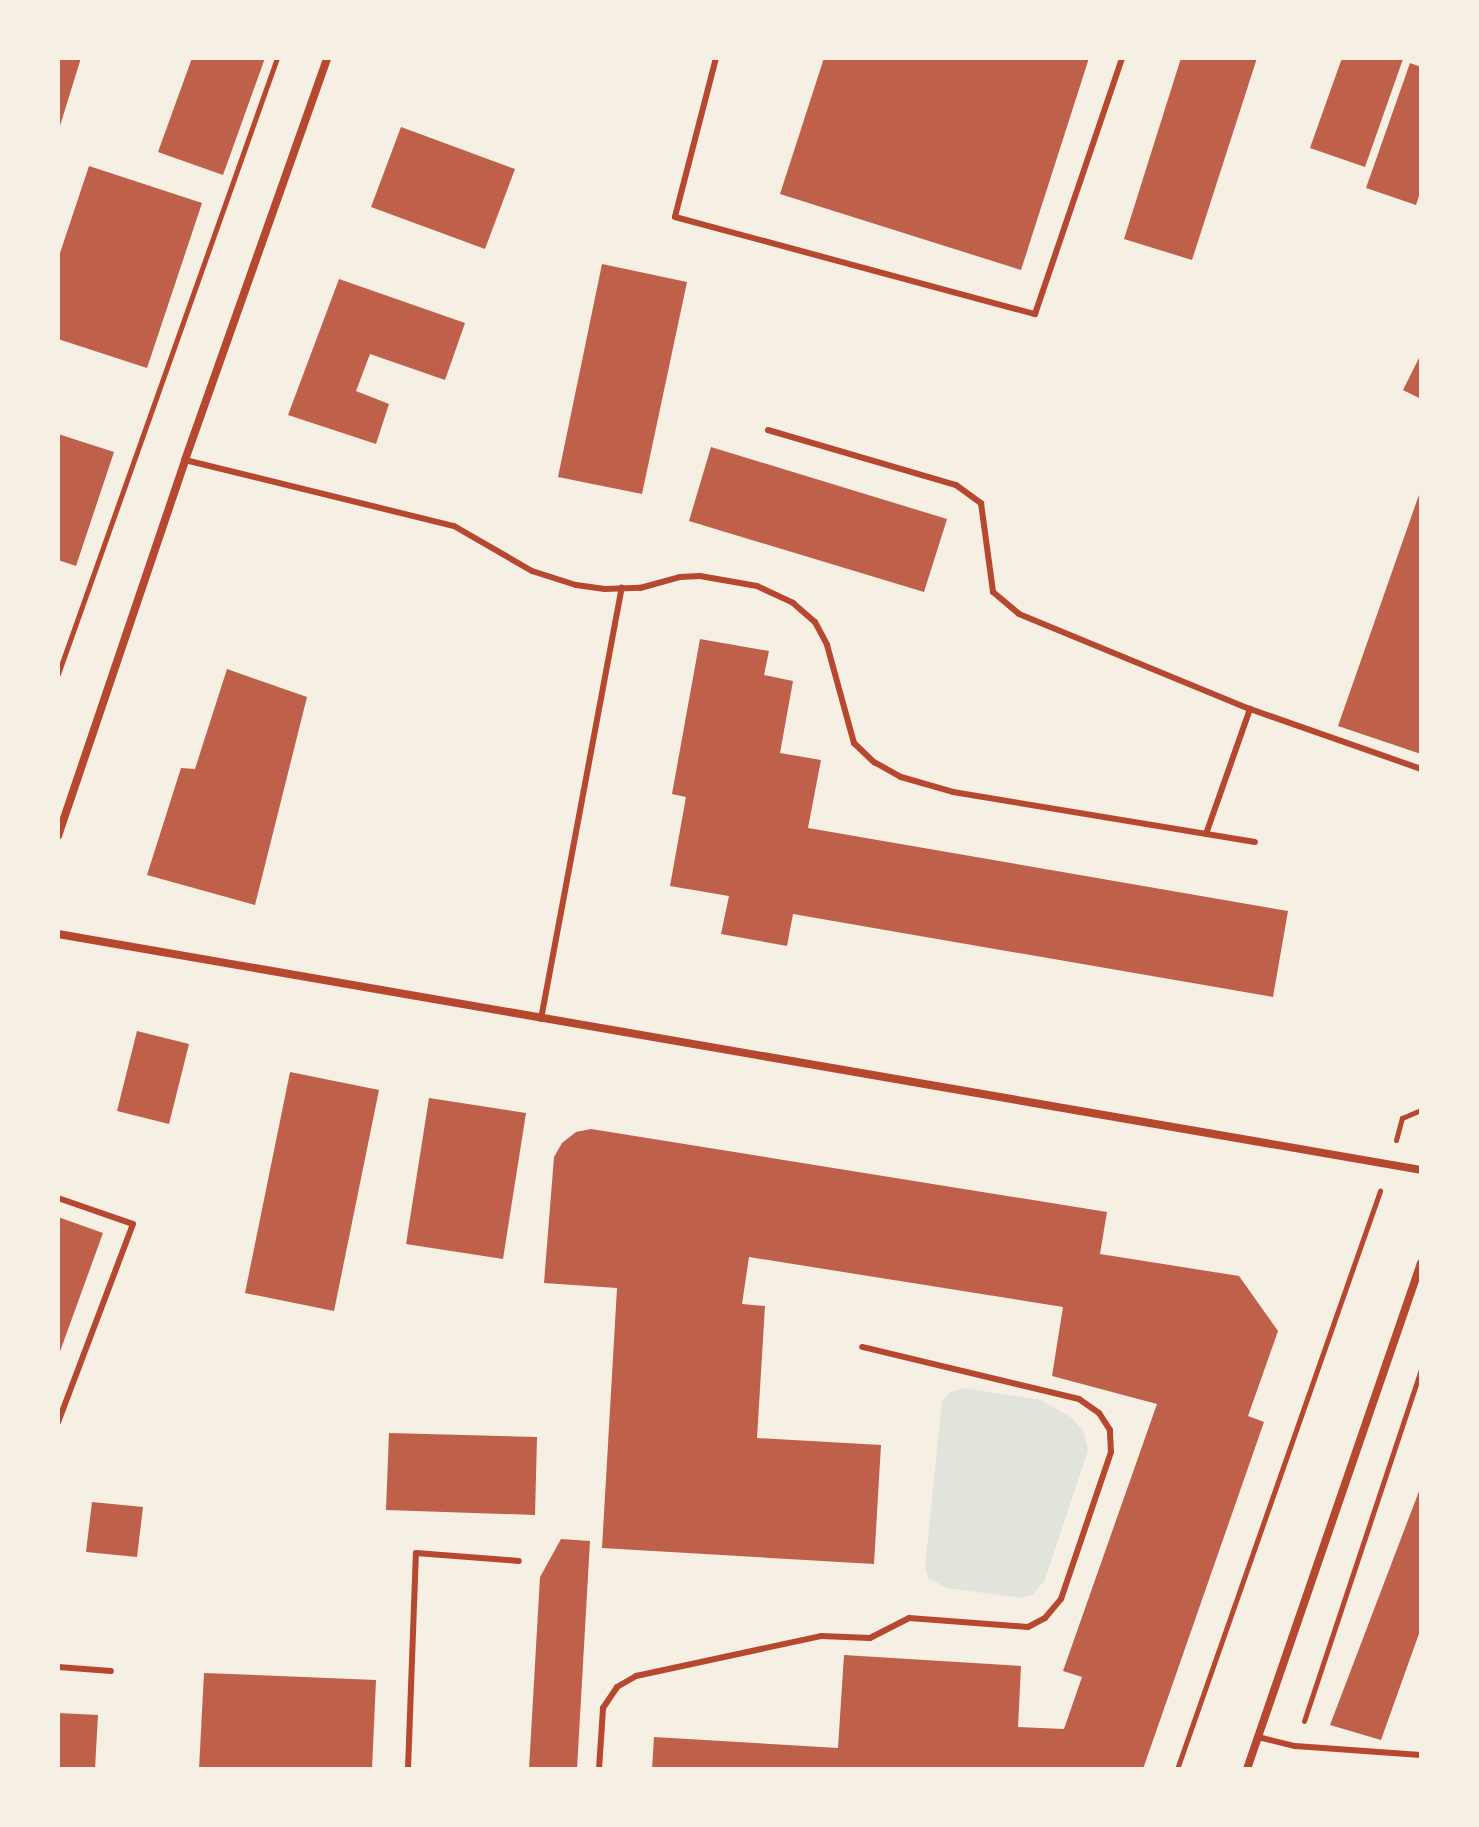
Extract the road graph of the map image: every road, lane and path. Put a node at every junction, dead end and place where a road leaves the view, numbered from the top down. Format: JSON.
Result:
{"nodes":[{"id":1,"x":277,"y":58,"type":"edge"},
{"id":2,"x":327,"y":58,"type":"edge"},
{"id":3,"x":716,"y":58,"type":"edge"},
{"id":4,"x":1122,"y":58,"type":"edge"},
{"id":5,"x":768,"y":430,"type":"dead end"},
{"id":6,"x":185,"y":460,"type":"junction"},
{"id":7,"x":622,"y":588,"type":"junction"},
{"id":8,"x":58,"y":674,"type":"edge"},
{"id":9,"x":1250,"y":709,"type":"junction"},
{"id":10,"x":1421,"y":769,"type":"edge"},
{"id":11,"x":1206,"y":834,"type":"junction"},
{"id":12,"x":58,"y":836,"type":"edge"},
{"id":13,"x":1255,"y":842,"type":"dead end"},
{"id":14,"x":58,"y":934,"type":"edge"},
{"id":15,"x":541,"y":1019,"type":"junction"},
{"id":16,"x":1421,"y":1110,"type":"edge"},
{"id":17,"x":1389,"y":1164,"type":"junction"},
{"id":18,"x":1421,"y":1170,"type":"edge"},
{"id":19,"x":58,"y":1198,"type":"edge"},
{"id":20,"x":1421,"y":1263,"type":"edge"},
{"id":21,"x":862,"y":1347,"type":"dead end"},
{"id":22,"x":1421,"y":1369,"type":"edge"},
{"id":23,"x":58,"y":1422,"type":"edge"},
{"id":24,"x":519,"y":1561,"type":"dead end"},
{"id":25,"x":58,"y":1667,"type":"edge"},
{"id":26,"x":111,"y":1671,"type":"dead end"},
{"id":27,"x":1258,"y":1737,"type":"junction"},
{"id":28,"x":1295,"y":1746,"type":"junction"},
{"id":29,"x":1421,"y":1755,"type":"edge"},
{"id":30,"x":408,"y":1769,"type":"edge"},
{"id":31,"x":599,"y":1769,"type":"edge"},
{"id":32,"x":1177,"y":1769,"type":"edge"},
{"id":33,"x":1247,"y":1769,"type":"edge"}],
"edges":[{"from":1,"to":8,"type":"path"},
{"from":2,"to":6,"type":"street"},
{"from":3,"to":4,"type":"lane"},
{"from":5,"to":9,"type":"lane"},
{"from":6,"to":7,"type":"lane"},
{"from":6,"to":12,"type":"street"},
{"from":7,"to":11,"type":"lane"},
{"from":7,"to":15,"type":"lane"},
{"from":9,"to":10,"type":"lane"},
{"from":9,"to":11,"type":"lane"},
{"from":11,"to":13,"type":"lane"},
{"from":14,"to":15,"type":"street"},
{"from":15,"to":17,"type":"street"},
{"from":16,"to":17,"type":"path"},
{"from":17,"to":18,"type":"street"},
{"from":17,"to":32,"type":"path"},
{"from":19,"to":23,"type":"lane"},
{"from":20,"to":27,"type":"street"},
{"from":21,"to":31,"type":"lane"},
{"from":22,"to":28,"type":"path"},
{"from":24,"to":30,"type":"lane"},
{"from":25,"to":26,"type":"lane"},
{"from":27,"to":28,"type":"lane"},
{"from":27,"to":33,"type":"street"},
{"from":28,"to":29,"type":"lane"}]}
